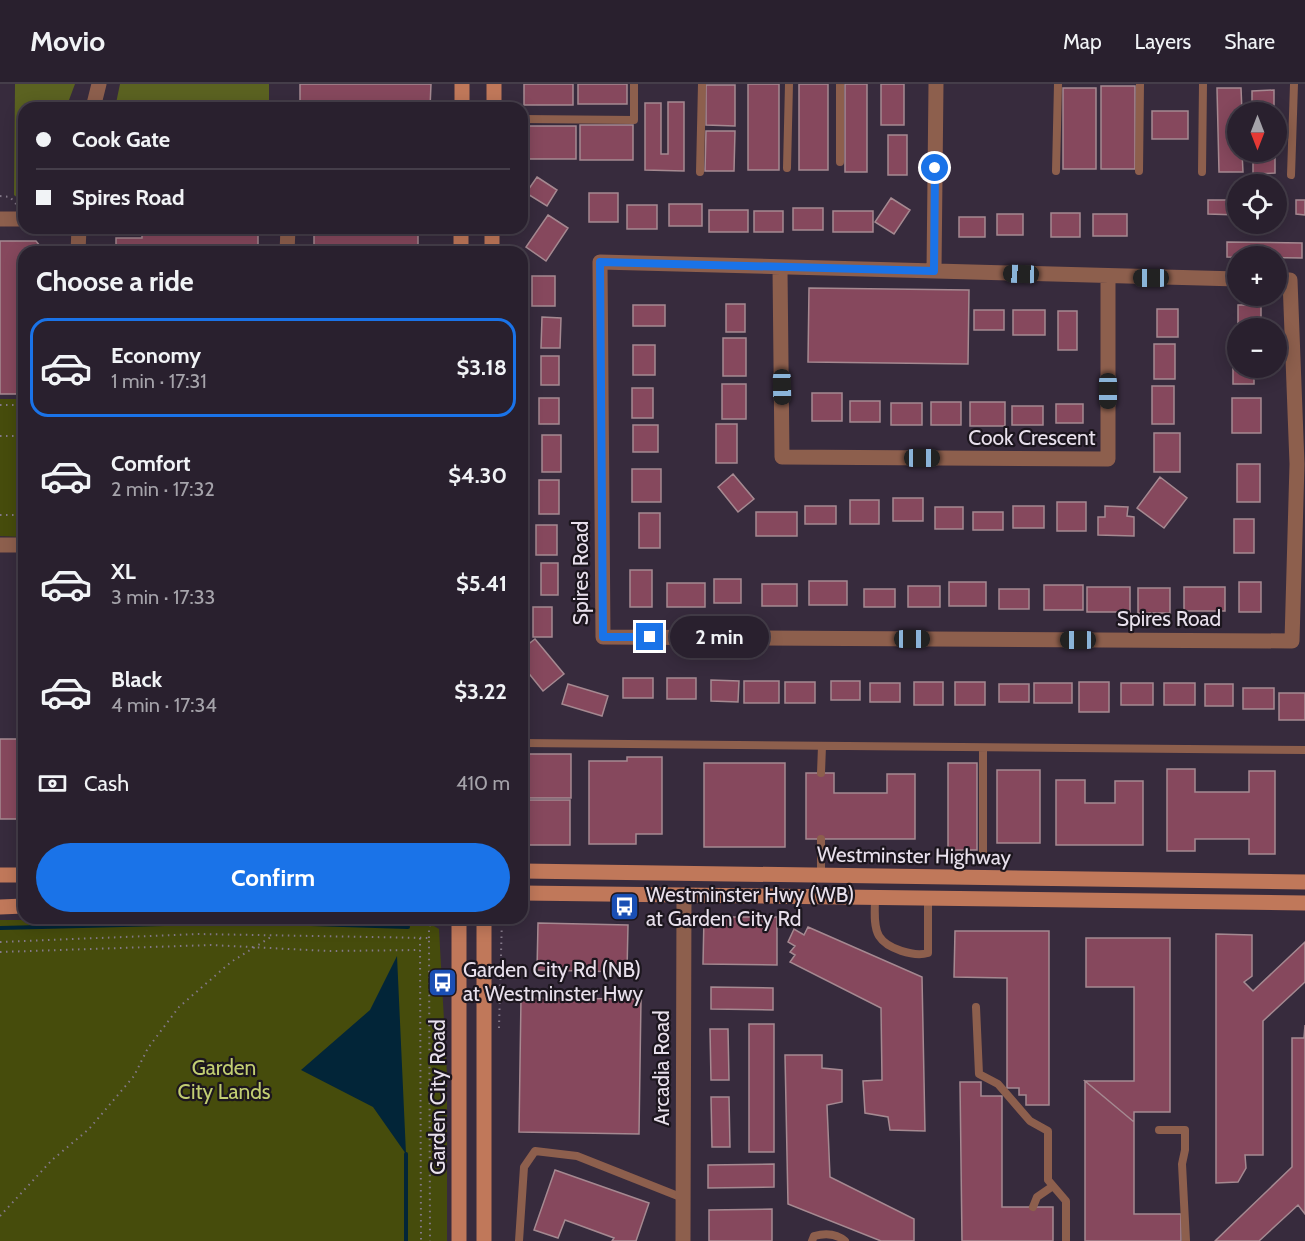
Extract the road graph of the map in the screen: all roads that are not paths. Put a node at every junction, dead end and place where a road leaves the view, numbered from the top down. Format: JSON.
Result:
{"nodes":[{"id":1,"x":99,"y":84,"type":"edge"},
{"id":2,"x":462,"y":84,"type":"edge"},
{"id":3,"x":494,"y":84,"type":"edge"},
{"id":4,"x":634,"y":84,"type":"edge"},
{"id":5,"x":702,"y":84,"type":"edge"},
{"id":6,"x":789,"y":84,"type":"edge"},
{"id":7,"x":840,"y":84,"type":"edge"},
{"id":8,"x":936,"y":84,"type":"edge"},
{"id":9,"x":1058,"y":84,"type":"edge"},
{"id":10,"x":1140,"y":84,"type":"edge"},
{"id":11,"x":1203,"y":84,"type":"edge"},
{"id":12,"x":1294,"y":84,"type":"edge"},
{"id":13,"x":94,"y":102,"type":"edge"},
{"id":14,"x":462,"y":102,"type":"edge"},
{"id":15,"x":494,"y":102,"type":"edge"},
{"id":16,"x":528,"y":119,"type":"edge"},
{"id":17,"x":840,"y":162,"type":"dead end"},
{"id":18,"x":787,"y":168,"type":"dead end"},
{"id":19,"x":1056,"y":171,"type":"dead end"},
{"id":20,"x":1139,"y":171,"type":"dead end"},
{"id":21,"x":1202,"y":171,"type":"dead end"},
{"id":22,"x":700,"y":172,"type":"dead end"},
{"id":23,"x":1291,"y":175,"type":"dead end"},
{"id":24,"x":18,"y":214,"type":"edge"},
{"id":25,"x":0,"y":219,"type":"edge"},
{"id":26,"x":780,"y":269,"type":"junction"},
{"id":27,"x":934,"y":271,"type":"junction"},
{"id":28,"x":1108,"y":278,"type":"junction"},
{"id":29,"x":1227,"y":279,"type":"edge"},
{"id":30,"x":1287,"y":280,"type":"edge"},
{"id":31,"x":1301,"y":464,"type":"edge"},
{"id":32,"x":0,"y":545,"type":"edge"},
{"id":33,"x":18,"y":545,"type":"edge"},
{"id":34,"x":528,"y":742,"type":"edge"},
{"id":35,"x":822,"y":746,"type":"junction"},
{"id":36,"x":983,"y":748,"type":"junction"},
{"id":37,"x":1305,"y":750,"type":"edge"},
{"id":38,"x":822,"y":773,"type":"dead end"},
{"id":39,"x":821,"y":839,"type":"dead end"},
{"id":40,"x":983,"y":857,"type":"dead end"},
{"id":41,"x":528,"y":871,"type":"edge"},
{"id":42,"x":18,"y":875,"type":"edge"},
{"id":43,"x":0,"y":876,"type":"edge"},
{"id":44,"x":821,"y":876,"type":"junction"},
{"id":45,"x":1305,"y":882,"type":"edge"},
{"id":46,"x":528,"y":893,"type":"edge"},
{"id":47,"x":684,"y":895,"type":"junction"},
{"id":48,"x":876,"y":898,"type":"junction"},
{"id":49,"x":928,"y":898,"type":"junction"},
{"id":50,"x":1305,"y":903,"type":"edge"},
{"id":51,"x":0,"y":906,"type":"edge"},
{"id":52,"x":18,"y":906,"type":"edge"},
{"id":53,"x":459,"y":924,"type":"edge"},
{"id":54,"x":484,"y":924,"type":"edge"},
{"id":55,"x":976,"y":1007,"type":"dead end"},
{"id":56,"x":1159,"y":1130,"type":"dead end"},
{"id":57,"x":1053,"y":1186,"type":"junction"},
{"id":58,"x":683,"y":1198,"type":"junction"},
{"id":59,"x":1033,"y":1207,"type":"dead end"},
{"id":60,"x":459,"y":1241,"type":"edge"},
{"id":61,"x":484,"y":1241,"type":"edge"},
{"id":62,"x":519,"y":1241,"type":"edge"},
{"id":63,"x":683,"y":1241,"type":"edge"},
{"id":64,"x":812,"y":1241,"type":"edge"},
{"id":65,"x":845,"y":1241,"type":"edge"},
{"id":66,"x":1066,"y":1241,"type":"edge"},
{"id":67,"x":1186,"y":1241,"type":"edge"}],
"edges":[{"from":1,"to":13,"type":"street"},
{"from":2,"to":14,"type":"main road"},
{"from":3,"to":15,"type":"main road"},
{"from":4,"to":16,"type":"lane"},
{"from":5,"to":22,"type":"lane"},
{"from":6,"to":18,"type":"lane"},
{"from":7,"to":17,"type":"lane"},
{"from":8,"to":27,"type":"street"},
{"from":9,"to":19,"type":"lane"},
{"from":10,"to":20,"type":"lane"},
{"from":11,"to":21,"type":"lane"},
{"from":12,"to":23,"type":"lane"},
{"from":24,"to":25,"type":"street"},
{"from":26,"to":27,"type":"street","name":"Spires Road"},
{"from":26,"to":28,"type":"street","name":"Cook Crescent"},
{"from":26,"to":31,"type":"street","name":"Spires Road"},
{"from":27,"to":28,"type":"street","name":"Spires Road"},
{"from":28,"to":29,"type":"street","name":"Spires Road"},
{"from":30,"to":31,"type":"street","name":"Spires Road"},
{"from":32,"to":33,"type":"street"},
{"from":34,"to":35,"type":"lane"},
{"from":35,"to":36,"type":"lane"},
{"from":35,"to":38,"type":"lane"},
{"from":36,"to":37,"type":"lane"},
{"from":36,"to":40,"type":"lane"},
{"from":39,"to":44,"type":"lane"},
{"from":41,"to":44,"type":"main road","name":"Westminster Highway"},
{"from":42,"to":43,"type":"main road"},
{"from":44,"to":45,"type":"main road","name":"Westminster Highway"},
{"from":46,"to":47,"type":"main road","name":"Westminster Highway"},
{"from":47,"to":48,"type":"main road","name":"Westminster Highway"},
{"from":47,"to":58,"type":"street","name":"Arcadia Road"},
{"from":48,"to":49,"type":"main road","name":"Westminster Highway"},
{"from":48,"to":49,"type":"lane"},
{"from":49,"to":50,"type":"main road","name":"Westminster Highway"},
{"from":51,"to":52,"type":"main road"},
{"from":53,"to":60,"type":"main road","name":"Garden City Road"},
{"from":54,"to":61,"type":"main road"},
{"from":55,"to":57,"type":"lane"},
{"from":56,"to":67,"type":"lane"},
{"from":57,"to":59,"type":"lane"},
{"from":57,"to":66,"type":"lane"},
{"from":58,"to":62,"type":"lane"},
{"from":58,"to":63,"type":"street","name":"Arcadia Road"},
{"from":64,"to":65,"type":"lane"}]}
